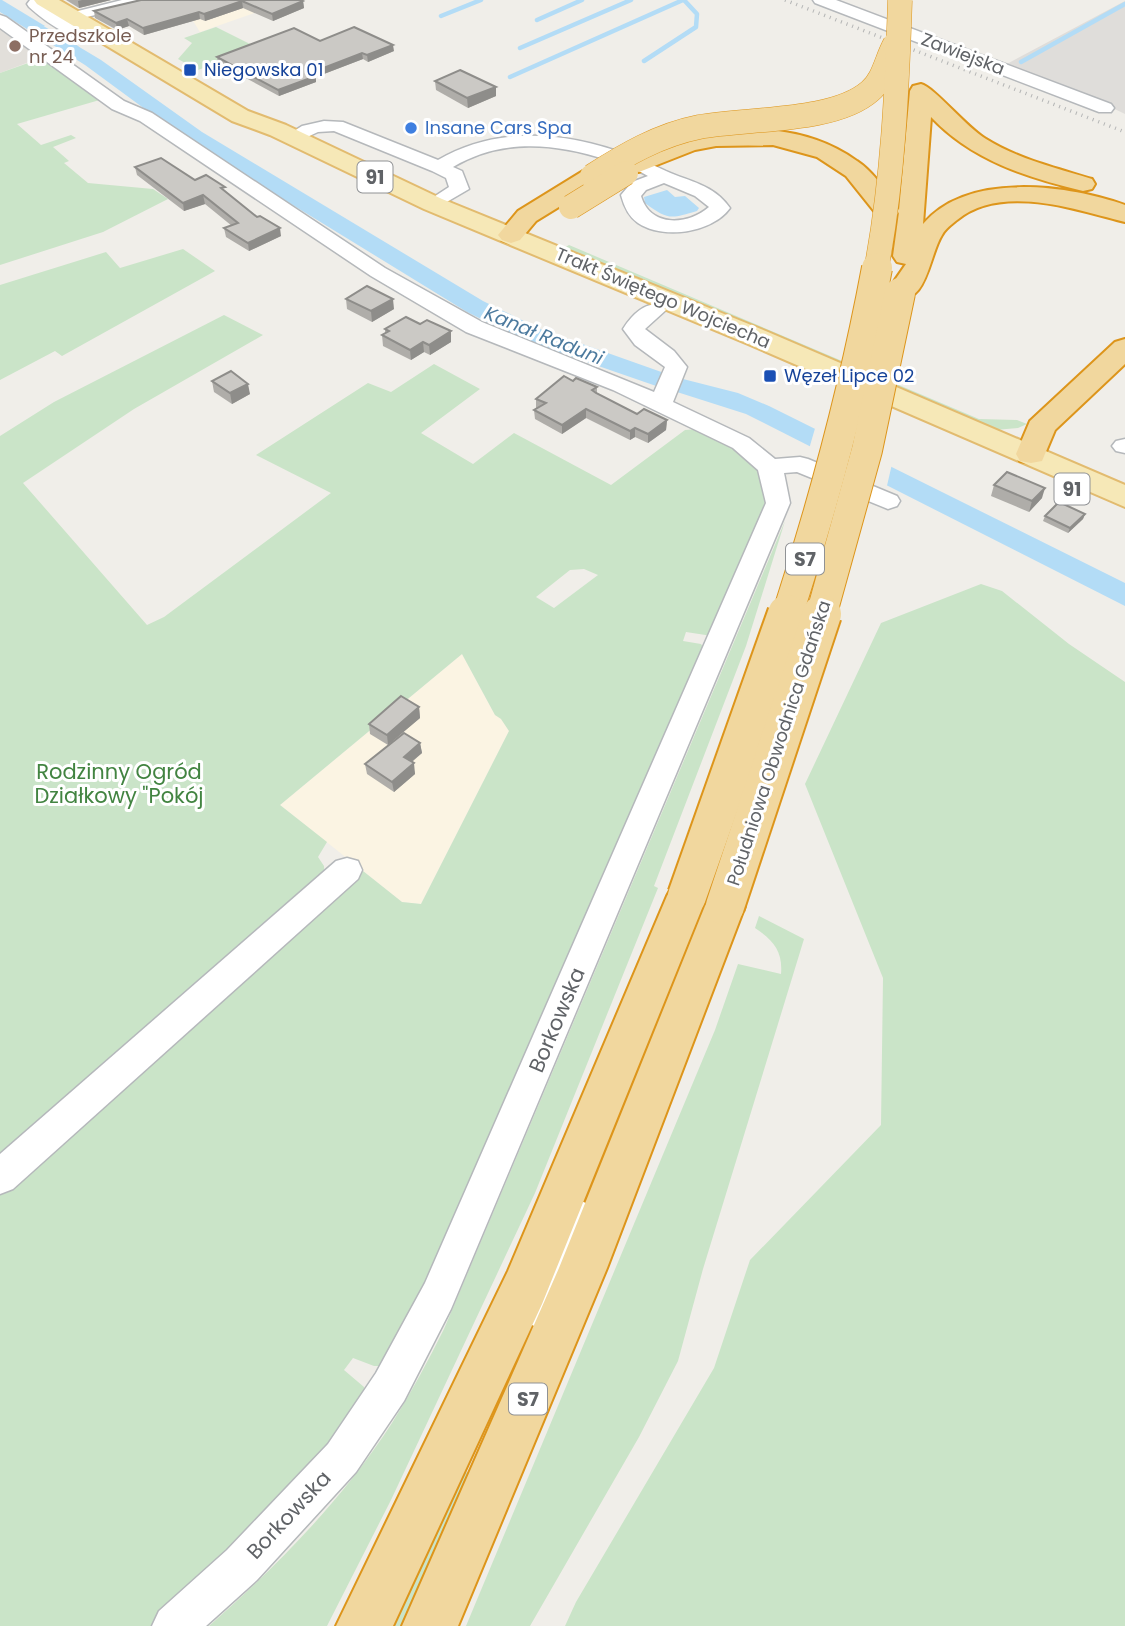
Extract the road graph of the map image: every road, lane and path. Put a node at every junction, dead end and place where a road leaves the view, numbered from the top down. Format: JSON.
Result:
{"nodes":[{"id":1,"x":43,"y":0,"type":"edge"},
{"id":2,"x":142,"y":0,"type":"edge"},
{"id":3,"x":821,"y":0,"type":"edge"},
{"id":4,"x":900,"y":0,"type":"edge"},
{"id":5,"x":920,"y":0,"type":"edge"},
{"id":6,"x":0,"y":20,"type":"edge"},
{"id":7,"x":61,"y":23,"type":"junction"},
{"id":8,"x":26,"y":35,"type":"junction"},
{"id":9,"x":900,"y":36,"type":"junction"},
{"id":10,"x":921,"y":73,"type":"junction"},
{"id":11,"x":1105,"y":108,"type":"dead end"},
{"id":12,"x":240,"y":116,"type":"junction"},
{"id":13,"x":292,"y":138,"type":"junction"},
{"id":14,"x":439,"y":167,"type":"junction"},
{"id":15,"x":663,"y":177,"type":"dead end"},
{"id":16,"x":1125,"y":198,"type":"edge"},
{"id":17,"x":562,"y":203,"type":"junction"},
{"id":18,"x":433,"y":204,"type":"junction"},
{"id":19,"x":887,"y":211,"type":"junction"},
{"id":20,"x":1125,"y":214,"type":"edge"},
{"id":21,"x":505,"y":239,"type":"junction"},
{"id":22,"x":900,"y":293,"type":"junction"},
{"id":23,"x":655,"y":310,"type":"junction"},
{"id":24,"x":1125,"y":348,"type":"edge"},
{"id":25,"x":1117,"y":378,"type":"edge"},
{"id":26,"x":664,"y":399,"type":"junction"},
{"id":27,"x":1025,"y":459,"type":"junction"},
{"id":28,"x":769,"y":467,"type":"junction"},
{"id":29,"x":1125,"y":497,"type":"edge"},
{"id":30,"x":888,"y":501,"type":"dead end"},
{"id":31,"x":1125,"y":513,"type":"edge"},
{"id":32,"x":347,"y":870,"type":"dead end"},
{"id":33,"x":706,"y":901,"type":"junction"},
{"id":34,"x":653,"y":1095,"type":"junction"},
{"id":35,"x":0,"y":1177,"type":"edge"},
{"id":36,"x":543,"y":1273,"type":"junction"},
{"id":37,"x":492,"y":1487,"type":"junction"},
{"id":38,"x":174,"y":1626,"type":"edge"},
{"id":39,"x":364,"y":1626,"type":"edge"},
{"id":40,"x":430,"y":1626,"type":"edge"}],
"edges":[{"from":1,"to":7,"type":"main road","name":"Trakt Świętego Wojciecha","number":"91"},
{"from":2,"to":7,"type":"street"},
{"from":3,"to":11,"type":"street","name":"Zawiejska"},
{"from":4,"to":9,"type":"highway","name":"Południowa Obwodnica Gdańska","number":"S7","bridge":true},
{"from":5,"to":10,"type":"highway","name":"Południowa Obwodnica Gdańska","number":"S7"},
{"from":6,"to":8,"type":"street"},
{"from":7,"to":8,"type":"street"},
{"from":7,"to":12,"type":"main road","name":"Trakt Świętego Wojciecha","number":"91"},
{"from":8,"to":26,"type":"street"},
{"from":9,"to":17,"type":"highway","bridge":true},
{"from":9,"to":19,"type":"highway","name":"Południowa Obwodnica Gdańska","number":"S7","bridge":true},
{"from":10,"to":16,"type":"highway"},
{"from":10,"to":22,"type":"highway","name":"Południowa Obwodnica Gdańska","number":"S7"},
{"from":12,"to":13,"type":"main road","name":"Trakt Świętego Wojciecha","number":"91"},
{"from":12,"to":21,"type":"main road","name":"Trakt Świętego Wojciecha","number":"91"},
{"from":13,"to":14,"type":"street"},
{"from":13,"to":18,"type":"main road","name":"Trakt Świętego Wojciecha","number":"91"},
{"from":14,"to":15,"type":"street"},
{"from":14,"to":18,"type":"street"},
{"from":17,"to":19,"type":"highway","bridge":true},
{"from":17,"to":21,"type":"highway"},
{"from":18,"to":21,"type":"main road","name":"Trakt Świętego Wojciecha","number":"91"},
{"from":19,"to":33,"type":"highway","name":"Południowa Obwodnica Gdańska","number":"S7","bridge":true},
{"from":20,"to":22,"type":"highway"},
{"from":21,"to":23,"type":"main road","name":"Trakt Świętego Wojciecha","number":"91"},
{"from":21,"to":27,"type":"main road","name":"Trakt Świętego Wojciecha","number":"91"},
{"from":22,"to":33,"type":"highway","name":"Południowa Obwodnica Gdańska","number":"S7","bridge":true},
{"from":23,"to":26,"type":"street","name":"Trakt Świętego Wojciecha"},
{"from":23,"to":27,"type":"main road","name":"Trakt Świętego Wojciecha","number":"91"},
{"from":24,"to":25,"type":"highway"},
{"from":25,"to":27,"type":"highway"},
{"from":26,"to":28,"type":"street"},
{"from":27,"to":29,"type":"main road","name":"Trakt Świętego Wojciecha","number":"91"},
{"from":27,"to":31,"type":"main road","name":"Trakt Świętego Wojciecha","number":"91"},
{"from":28,"to":30,"type":"street"},
{"from":28,"to":38,"type":"street","name":"Borkowska"},
{"from":32,"to":35,"type":"street"},
{"from":33,"to":34,"type":"highway","number":"S7"},
{"from":33,"to":36,"type":"highway","number":"S7"},
{"from":34,"to":36,"type":"street"},
{"from":34,"to":37,"type":"highway","number":"S7"},
{"from":36,"to":37,"type":"street"},
{"from":36,"to":39,"type":"highway","number":"S7"},
{"from":37,"to":40,"type":"highway","number":"S7"}]}
